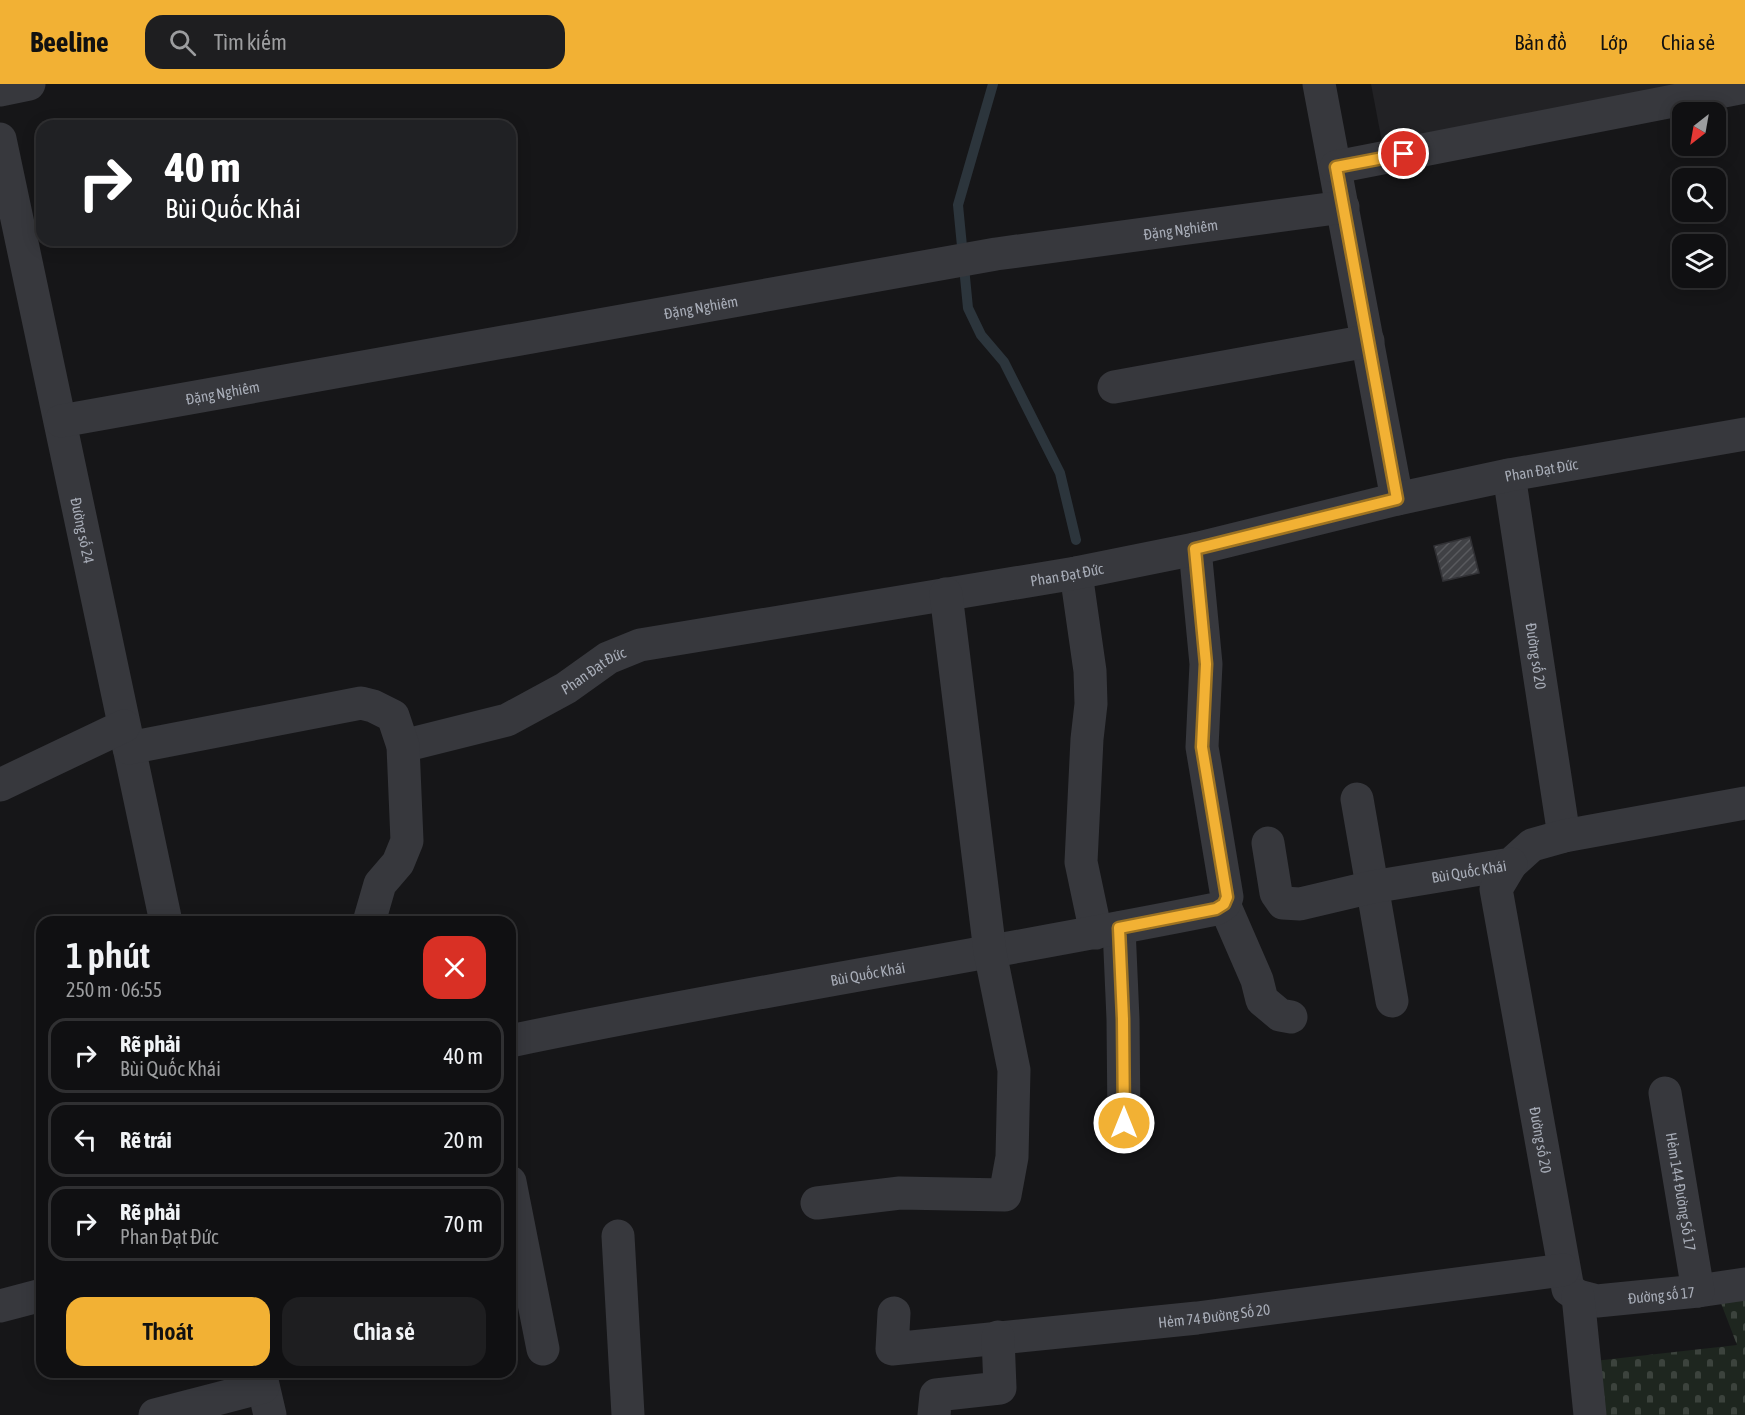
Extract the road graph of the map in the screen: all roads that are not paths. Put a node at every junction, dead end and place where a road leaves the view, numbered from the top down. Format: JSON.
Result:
{"nodes":[{"id":1,"x":28,"y":84,"type":"edge"},
{"id":2,"x":1319,"y":84,"type":"edge"},
{"id":3,"x":1745,"y":87,"type":"edge"},
{"id":4,"x":0,"y":90,"type":"edge"},
{"id":5,"x":0,"y":139,"type":"edge"},
{"id":6,"x":1336,"y":167,"type":"junction"},
{"id":7,"x":1343,"y":207,"type":"junction"},
{"id":8,"x":1368,"y":341,"type":"junction"},
{"id":9,"x":1114,"y":387,"type":"dead end"},
{"id":10,"x":61,"y":421,"type":"junction"},
{"id":11,"x":1745,"y":434,"type":"edge"},
{"id":12,"x":1509,"y":476,"type":"junction"},
{"id":13,"x":1397,"y":499,"type":"junction"},
{"id":14,"x":1195,"y":549,"type":"junction"},
{"id":15,"x":1073,"y":573,"type":"junction"},
{"id":16,"x":946,"y":594,"type":"junction"},
{"id":17,"x":126,"y":737,"type":"junction"},
{"id":18,"x":403,"y":746,"type":"junction"},
{"id":19,"x":0,"y":785,"type":"edge"},
{"id":20,"x":1357,"y":799,"type":"dead end"},
{"id":21,"x":1745,"y":803,"type":"edge"},
{"id":22,"x":1564,"y":836,"type":"junction"},
{"id":23,"x":1268,"y":843,"type":"dead end"},
{"id":24,"x":1511,"y":864,"type":"junction"},
{"id":25,"x":1372,"y":887,"type":"junction"},
{"id":26,"x":1224,"y":904,"type":"junction"},
{"id":27,"x":165,"y":916,"type":"edge"},
{"id":28,"x":371,"y":916,"type":"edge"},
{"id":29,"x":1108,"y":931,"type":"junction"},
{"id":30,"x":990,"y":952,"type":"junction"},
{"id":31,"x":1392,"y":1001,"type":"dead end"},
{"id":32,"x":1291,"y":1017,"type":"dead end"},
{"id":33,"x":516,"y":1040,"type":"edge"},
{"id":34,"x":1665,"y":1093,"type":"dead end"},
{"id":35,"x":1124,"y":1123,"type":"dead end"},
{"id":36,"x":817,"y":1203,"type":"dead end"},
{"id":37,"x":516,"y":1212,"type":"edge"},
{"id":38,"x":618,"y":1236,"type":"dead end"},
{"id":39,"x":1570,"y":1283,"type":"junction"},
{"id":40,"x":1745,"y":1284,"type":"edge"},
{"id":41,"x":1698,"y":1291,"type":"junction"},
{"id":42,"x":36,"y":1297,"type":"edge"},
{"id":43,"x":0,"y":1306,"type":"edge"},
{"id":44,"x":894,"y":1312,"type":"dead end"},
{"id":45,"x":998,"y":1337,"type":"junction"},
{"id":46,"x":543,"y":1348,"type":"dead end"},
{"id":47,"x":264,"y":1392,"type":"edge"},
{"id":48,"x":154,"y":1415,"type":"edge"},
{"id":49,"x":628,"y":1415,"type":"edge"},
{"id":50,"x":934,"y":1415,"type":"edge"},
{"id":51,"x":1590,"y":1415,"type":"edge"}],
"edges":[{"from":1,"to":4,"type":"street"},
{"from":2,"to":6,"type":"street"},
{"from":3,"to":6,"type":"street"},
{"from":5,"to":10,"type":"street","name":"Đường số 24"},
{"from":6,"to":7,"type":"street"},
{"from":7,"to":8,"type":"street"},
{"from":7,"to":10,"type":"street","name":"Đặng Nghiêm"},
{"from":8,"to":9,"type":"street"},
{"from":8,"to":13,"type":"street"},
{"from":10,"to":17,"type":"street","name":"Đường số 24"},
{"from":11,"to":12,"type":"street","name":"Phan Đạt Đức"},
{"from":12,"to":13,"type":"street","name":"Phan Đạt Đức"},
{"from":12,"to":22,"type":"street","name":"Đường số 20"},
{"from":13,"to":14,"type":"street","name":"Phan Đạt Đức"},
{"from":14,"to":15,"type":"street","name":"Phan Đạt Đức"},
{"from":14,"to":26,"type":"street"},
{"from":15,"to":16,"type":"street","name":"Phan Đạt Đức"},
{"from":15,"to":29,"type":"street"},
{"from":16,"to":18,"type":"street","name":"Phan Đạt Đức"},
{"from":16,"to":30,"type":"street"},
{"from":17,"to":18,"type":"street"},
{"from":17,"to":19,"type":"street"},
{"from":17,"to":27,"type":"street","name":"Đường số 24"},
{"from":18,"to":28,"type":"street"},
{"from":20,"to":25,"type":"street"},
{"from":21,"to":22,"type":"street","name":"Bùi Quốc Khái"},
{"from":22,"to":24,"type":"street","name":"Bùi Quốc Khái"},
{"from":23,"to":25,"type":"street","name":"Bùi Quốc Khái"},
{"from":24,"to":25,"type":"street","name":"Bùi Quốc Khái"},
{"from":24,"to":39,"type":"street","name":"Đường số 20"},
{"from":25,"to":31,"type":"street"},
{"from":26,"to":29,"type":"street","name":"Bùi Quốc Khái"},
{"from":26,"to":32,"type":"street"},
{"from":29,"to":30,"type":"street","name":"Bùi Quốc Khái"},
{"from":29,"to":35,"type":"street"},
{"from":30,"to":33,"type":"street","name":"Bùi Quốc Khái"},
{"from":30,"to":36,"type":"street"},
{"from":34,"to":41,"type":"street","name":"Hẻm 144 Đường Số 17"},
{"from":37,"to":46,"type":"street"},
{"from":38,"to":49,"type":"street"},
{"from":39,"to":41,"type":"street","name":"Đường số 17"},
{"from":39,"to":45,"type":"street","name":"Hẻm 74 Đường Số 20"},
{"from":39,"to":51,"type":"street","name":"Đường số 20"},
{"from":40,"to":41,"type":"street","name":"Đường số 17"},
{"from":42,"to":43,"type":"street"},
{"from":44,"to":45,"type":"street","name":"Hẻm 74 Đường Số 20"},
{"from":45,"to":50,"type":"street"},
{"from":47,"to":48,"type":"street"}]}
